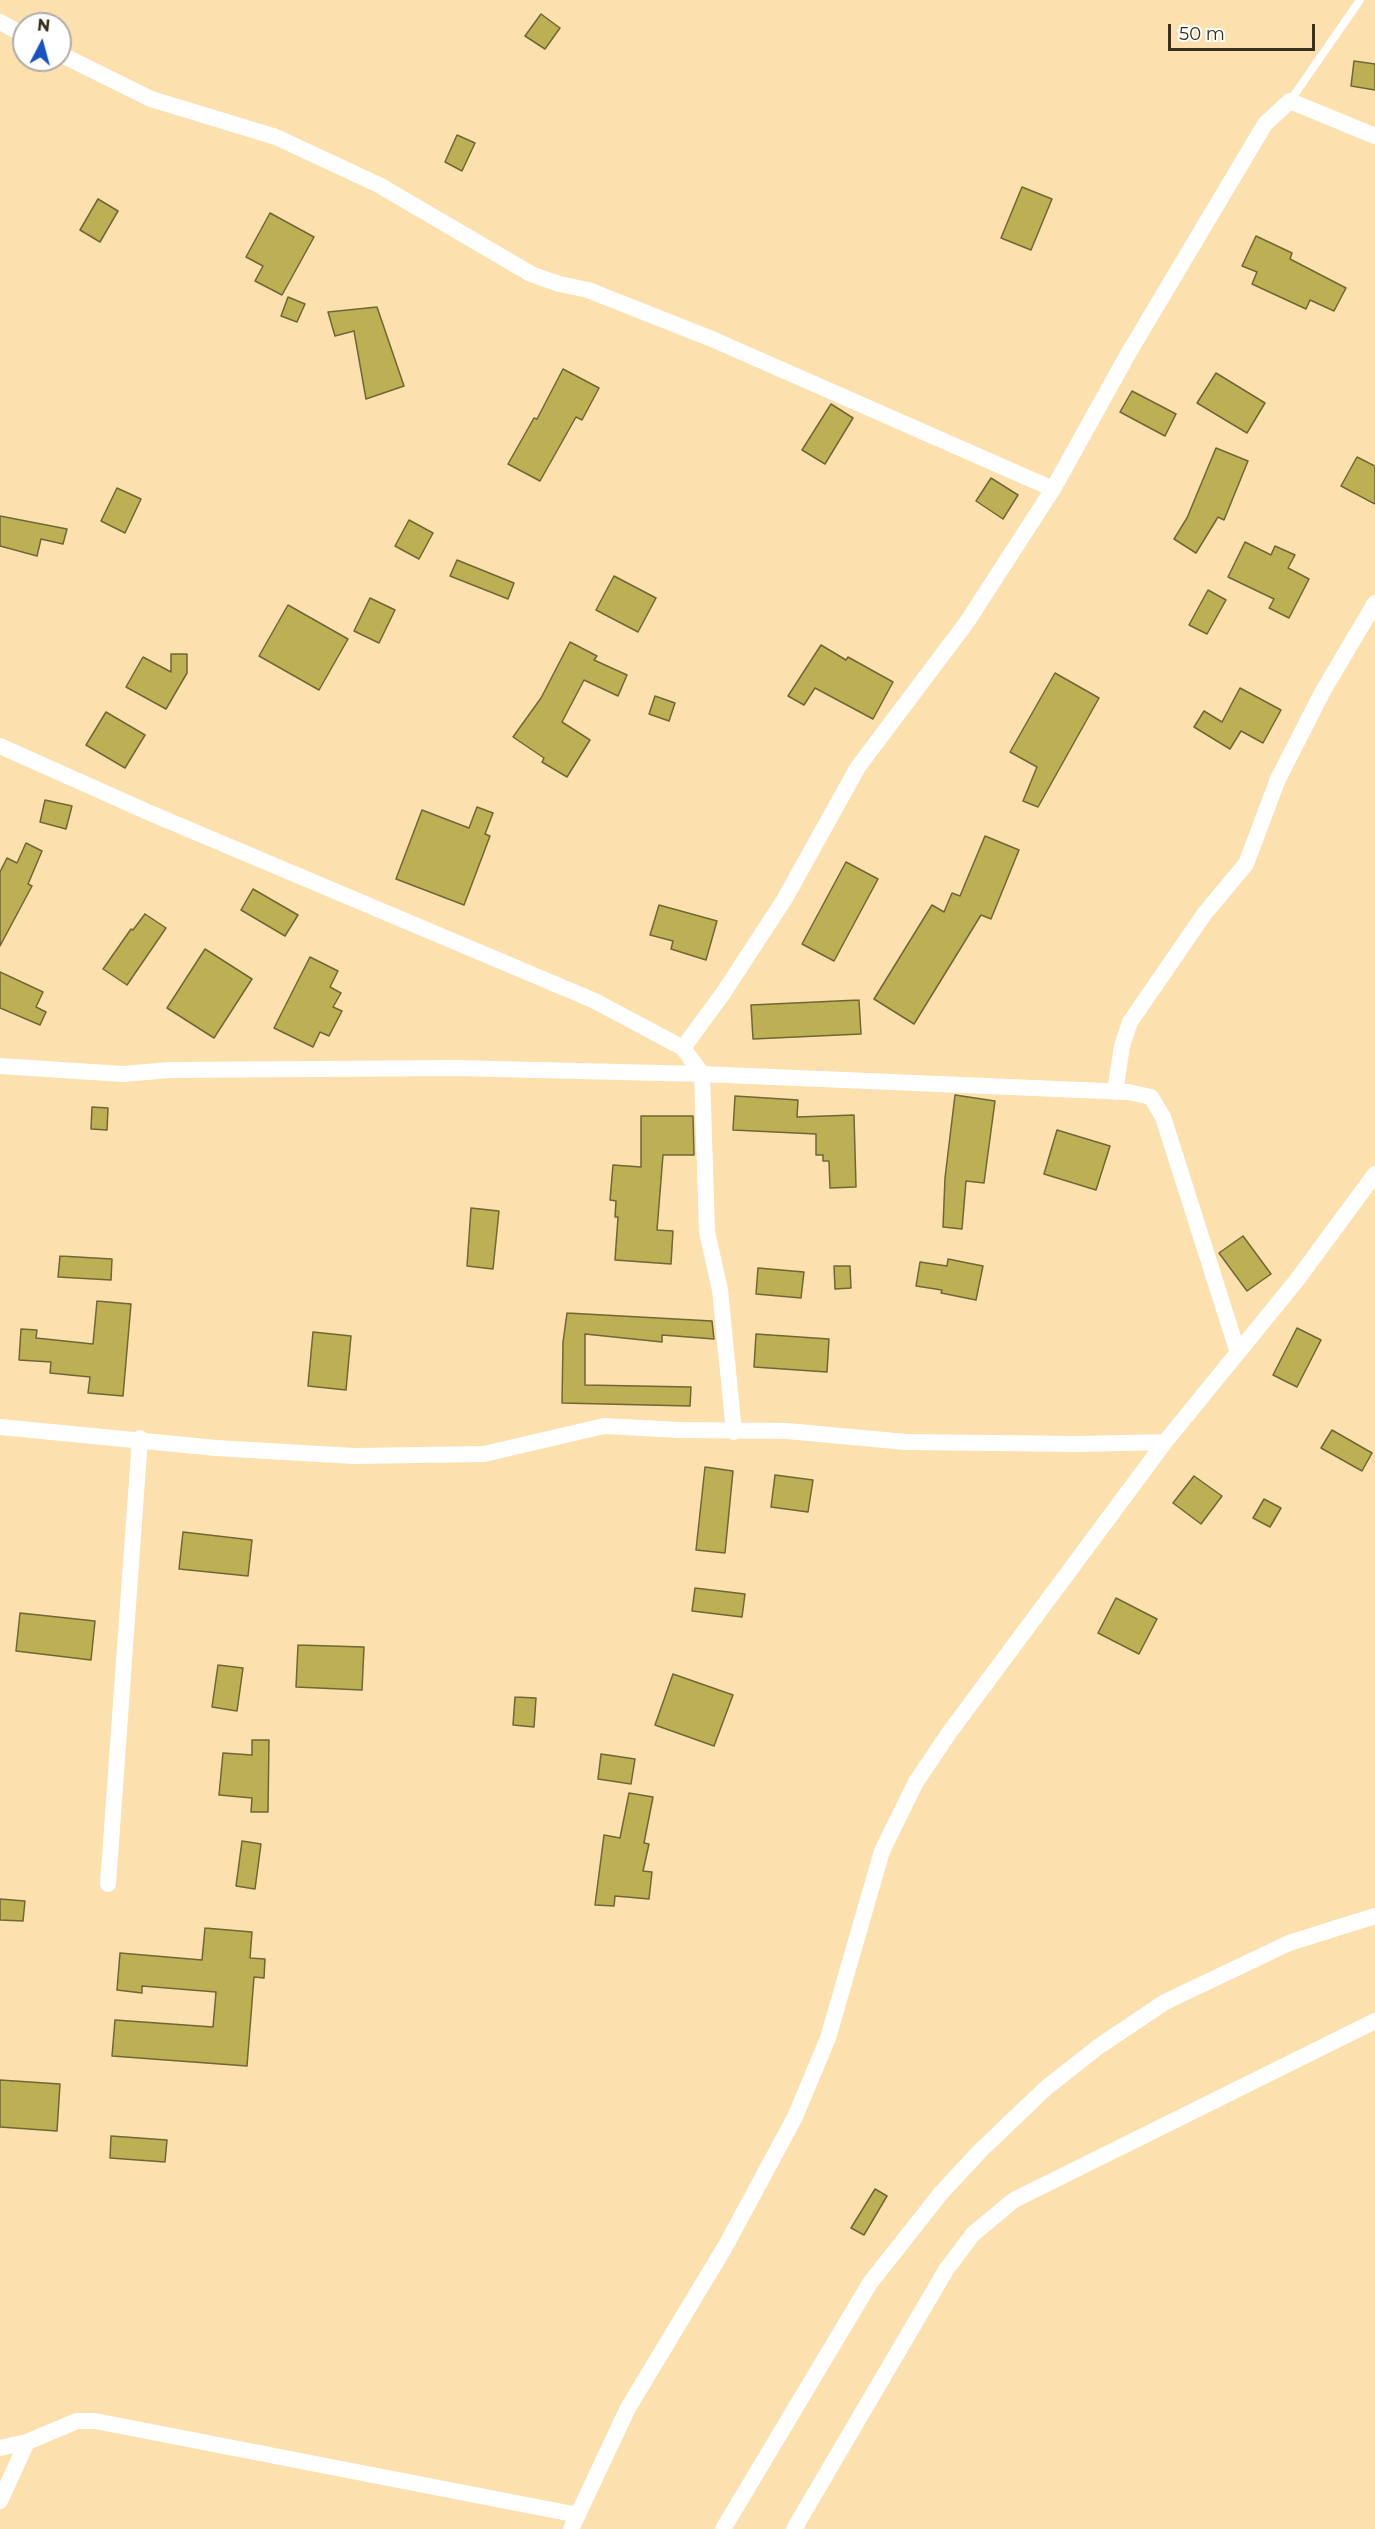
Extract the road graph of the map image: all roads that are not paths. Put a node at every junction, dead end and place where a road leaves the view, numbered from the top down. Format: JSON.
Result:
{"nodes":[{"id":1,"x":1360,"y":0,"type":"edge"},
{"id":2,"x":72,"y":60,"type":"edge"},
{"id":3,"x":1290,"y":101,"type":"junction"},
{"id":4,"x":1375,"y":136,"type":"edge"},
{"id":5,"x":1053,"y":489,"type":"junction"},
{"id":6,"x":1375,"y":603,"type":"edge"},
{"id":7,"x":0,"y":746,"type":"edge"},
{"id":8,"x":683,"y":1048,"type":"junction"},
{"id":9,"x":0,"y":1066,"type":"edge"},
{"id":10,"x":702,"y":1074,"type":"junction"},
{"id":11,"x":1115,"y":1092,"type":"junction"},
{"id":12,"x":1375,"y":1174,"type":"edge"},
{"id":13,"x":1238,"y":1353,"type":"junction"},
{"id":14,"x":0,"y":1427,"type":"edge"},
{"id":15,"x":734,"y":1432,"type":"junction"},
{"id":16,"x":140,"y":1438,"type":"junction"},
{"id":17,"x":1165,"y":1442,"type":"junction"},
{"id":18,"x":108,"y":1884,"type":"dead end"},
{"id":19,"x":1375,"y":1916,"type":"edge"},
{"id":20,"x":1375,"y":2021,"type":"edge"},
{"id":21,"x":27,"y":2442,"type":"junction"},
{"id":22,"x":0,"y":2448,"type":"edge"},
{"id":23,"x":0,"y":2501,"type":"edge"},
{"id":24,"x":574,"y":2522,"type":"edge"},
{"id":25,"x":723,"y":2529,"type":"edge"},
{"id":26,"x":794,"y":2529,"type":"edge"}],
"edges":[{"from":1,"to":3,"type":"lane"},
{"from":2,"to":5,"type":"street"},
{"from":3,"to":4,"type":"street"},
{"from":3,"to":5,"type":"street"},
{"from":5,"to":8,"type":"street"},
{"from":6,"to":11,"type":"street"},
{"from":7,"to":8,"type":"street"},
{"from":8,"to":10,"type":"street"},
{"from":9,"to":10,"type":"street"},
{"from":10,"to":11,"type":"street"},
{"from":10,"to":15,"type":"street"},
{"from":11,"to":13,"type":"street"},
{"from":12,"to":13,"type":"street"},
{"from":13,"to":17,"type":"street"},
{"from":14,"to":16,"type":"street"},
{"from":15,"to":16,"type":"street"},
{"from":15,"to":17,"type":"street"},
{"from":16,"to":18,"type":"street"},
{"from":17,"to":24,"type":"street"},
{"from":19,"to":25,"type":"street"},
{"from":20,"to":26,"type":"street"},
{"from":21,"to":22,"type":"street"},
{"from":21,"to":23,"type":"street"},
{"from":21,"to":24,"type":"street"}]}
